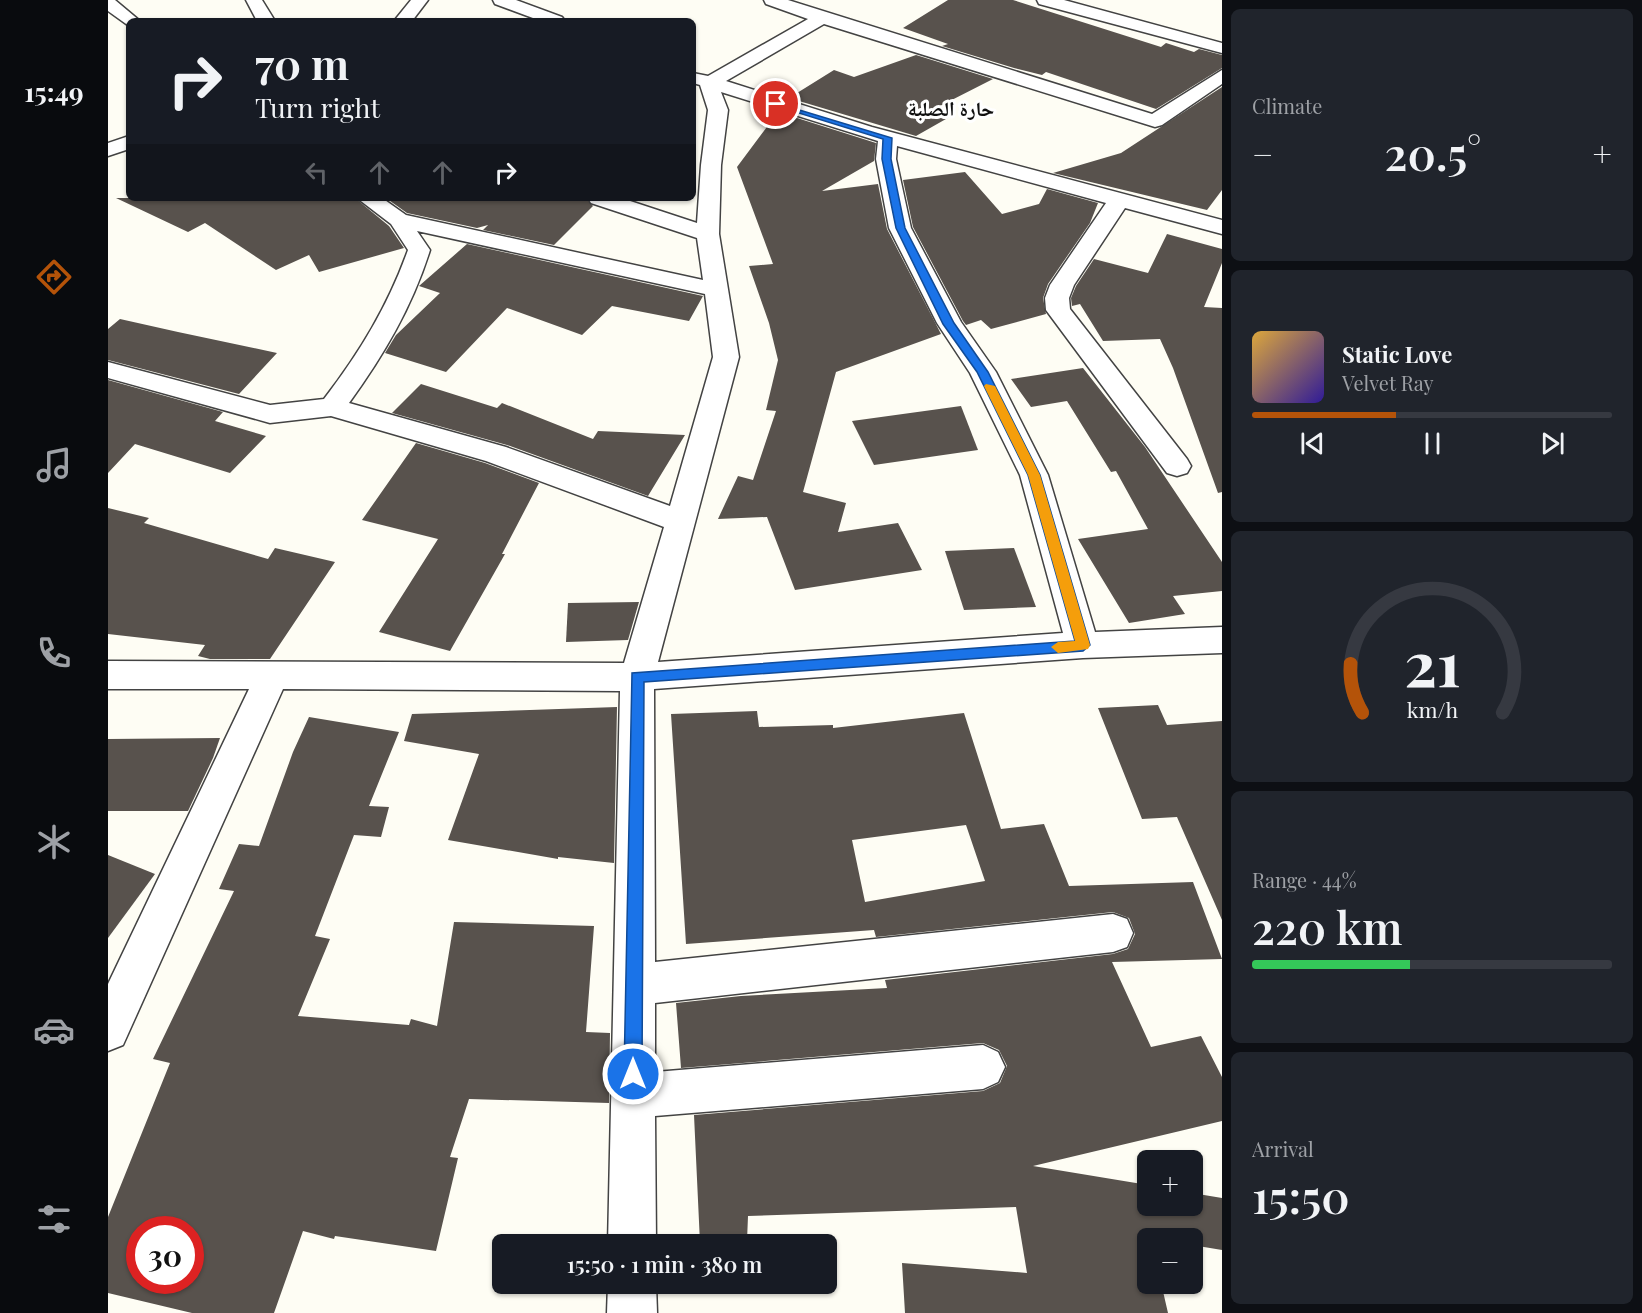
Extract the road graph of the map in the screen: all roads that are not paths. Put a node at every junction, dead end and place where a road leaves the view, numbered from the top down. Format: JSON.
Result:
{"nodes":[{"id":1,"x":254,"y":0,"type":"edge"},
{"id":2,"x":420,"y":0,"type":"edge"},
{"id":3,"x":772,"y":0,"type":"edge"},
{"id":4,"x":1045,"y":0,"type":"edge"},
{"id":5,"x":508,"y":2,"type":"edge"},
{"id":6,"x":108,"y":3,"type":"edge"},
{"id":7,"x":127,"y":18,"type":"edge"},
{"id":8,"x":264,"y":18,"type":"edge"},
{"id":9,"x":406,"y":18,"type":"edge"},
{"id":10,"x":505,"y":18,"type":"edge"},
{"id":11,"x":548,"y":18,"type":"edge"},
{"id":12,"x":822,"y":18,"type":"junction"},
{"id":13,"x":1222,"y":48,"type":"edge"},
{"id":14,"x":1222,"y":76,"type":"edge"},
{"id":15,"x":701,"y":79,"type":"edge"},
{"id":16,"x":888,"y":138,"type":"junction"},
{"id":17,"x":126,"y":143,"type":"edge"},
{"id":18,"x":108,"y":150,"type":"edge"},
{"id":19,"x":1119,"y":200,"type":"junction"},
{"id":20,"x":372,"y":201,"type":"edge"},
{"id":21,"x":611,"y":201,"type":"edge"},
{"id":22,"x":399,"y":220,"type":"junction"},
{"id":23,"x":1222,"y":227,"type":"edge"},
{"id":24,"x":708,"y":234,"type":"junction"},
{"id":25,"x":718,"y":290,"type":"junction"},
{"id":26,"x":108,"y":370,"type":"edge"},
{"id":27,"x":332,"y":407,"type":"junction"},
{"id":28,"x":1177,"y":466,"type":"dead end"},
{"id":29,"x":682,"y":522,"type":"junction"},
{"id":30,"x":1222,"y":640,"type":"edge"},
{"id":31,"x":1083,"y":645,"type":"junction"},
{"id":32,"x":273,"y":674,"type":"junction"},
{"id":33,"x":108,"y":675,"type":"edge"},
{"id":34,"x":637,"y":677,"type":"junction"},
{"id":35,"x":1113,"y":933,"type":"dead end"},
{"id":36,"x":634,"y":985,"type":"junction"},
{"id":37,"x":108,"y":1030,"type":"edge"},
{"id":38,"x":983,"y":1066,"type":"dead end"},
{"id":39,"x":633,"y":1096,"type":"junction"},
{"id":40,"x":632,"y":1234,"type":"edge"},
{"id":41,"x":632,"y":1294,"type":"edge"},
{"id":42,"x":632,"y":1313,"type":"edge"}],
"edges":[{"from":1,"to":8,"type":"street"},
{"from":2,"to":9,"type":"street"},
{"from":3,"to":12,"type":"street"},
{"from":4,"to":13,"type":"street"},
{"from":5,"to":10,"type":"street"},
{"from":5,"to":11,"type":"street"},
{"from":6,"to":7,"type":"street"},
{"from":12,"to":14,"type":"street"},
{"from":12,"to":15,"type":"street"},
{"from":15,"to":16,"type":"street"},
{"from":15,"to":24,"type":"street"},
{"from":16,"to":19,"type":"street"},
{"from":16,"to":31,"type":"street"},
{"from":17,"to":18,"type":"street"},
{"from":19,"to":23,"type":"street"},
{"from":19,"to":28,"type":"street"},
{"from":20,"to":22,"type":"street"},
{"from":21,"to":24,"type":"street"},
{"from":22,"to":25,"type":"street"},
{"from":22,"to":27,"type":"street"},
{"from":24,"to":25,"type":"street"},
{"from":25,"to":29,"type":"street"},
{"from":26,"to":27,"type":"street"},
{"from":27,"to":29,"type":"street"},
{"from":29,"to":34,"type":"street"},
{"from":30,"to":31,"type":"street"},
{"from":31,"to":34,"type":"street"},
{"from":32,"to":33,"type":"street"},
{"from":32,"to":34,"type":"street"},
{"from":32,"to":37,"type":"street"},
{"from":34,"to":36,"type":"street"},
{"from":35,"to":36,"type":"street"},
{"from":36,"to":39,"type":"street"},
{"from":38,"to":39,"type":"street"},
{"from":39,"to":40,"type":"street"},
{"from":41,"to":42,"type":"street"}]}
